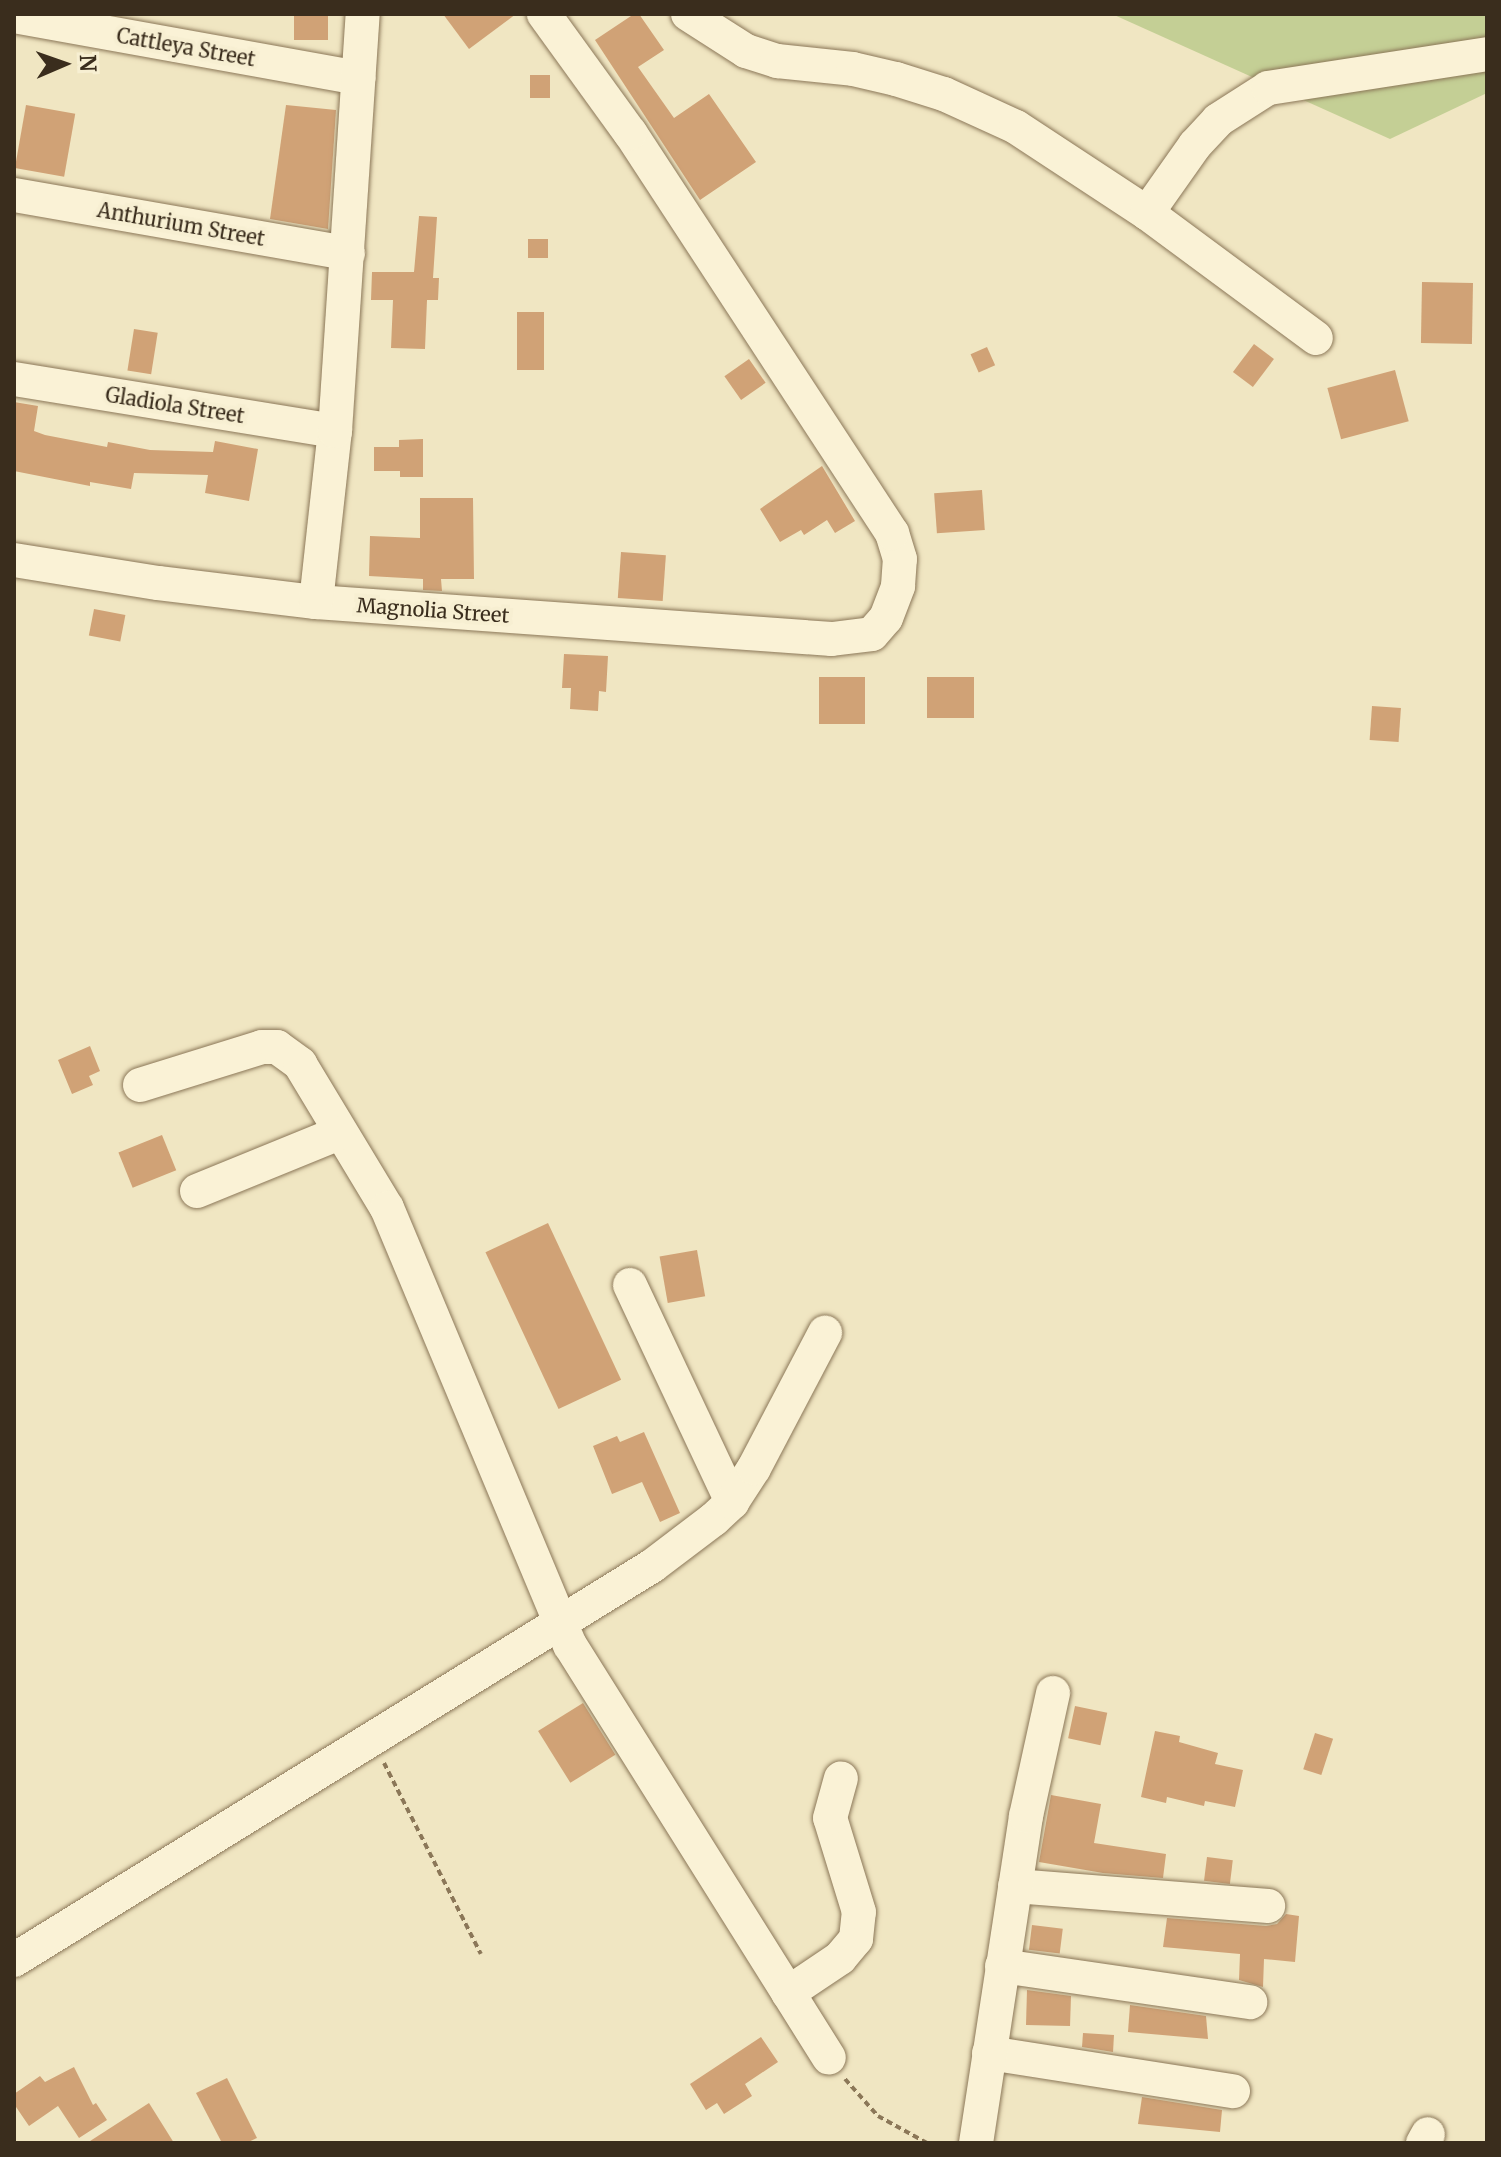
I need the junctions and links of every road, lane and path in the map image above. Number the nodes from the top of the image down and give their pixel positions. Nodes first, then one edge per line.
1 (363, 14) edge
2 (544, 14) edge
3 (688, 14) edge
4 (14, 16) edge
5 (1487, 54) edge
6 (358, 78) junction
7 (14, 195) edge
8 (1147, 213) junction
9 (348, 253) junction
10 (1316, 338) dead end
11 (14, 379) edge
12 (335, 431) junction
13 (14, 560) edge
14 (316, 602) junction
15 (140, 1085) dead end
16 (339, 1133) junction
17 (197, 1191) dead end
18 (630, 1285) dead end
19 (825, 1333) dead end
20 (723, 1510) junction
21 (560, 1624) junction
22 (1053, 1693) dead end
23 (372, 1739) junction
24 (841, 1778) dead end
25 (1015, 1886) junction
26 (1268, 1906) dead end
27 (481, 1954) dead end
28 (14, 1960) edge
29 (1002, 1966) junction
30 (788, 1993) junction
31 (1250, 2002) dead end
32 (989, 2053) junction
33 (829, 2058) joint
34 (1233, 2091) dead end
35 (927, 2143) edge
36 (976, 2143) edge

1 - 6 street
2 - 14 street, Magnolia Street
3 - 8 street
4 - 6 street, Cattleya Street
5 - 8 street
6 - 9 street
7 - 9 street, Anthurium Street
8 - 10 street
9 - 12 street
11 - 12 street, Gladiola Street
12 - 14 street
13 - 14 street, Magnolia Street
15 - 16 street
16 - 17 street
16 - 21 street
18 - 20 street
19 - 20 street
20 - 21 street
21 - 23 street
21 - 30 street
22 - 25 street
23 - 27 path
23 - 28 street
24 - 30 street
25 - 26 street
25 - 29 street
29 - 31 street
29 - 32 street
30 - 33 street
32 - 34 street
32 - 36 street
33 - 35 path

